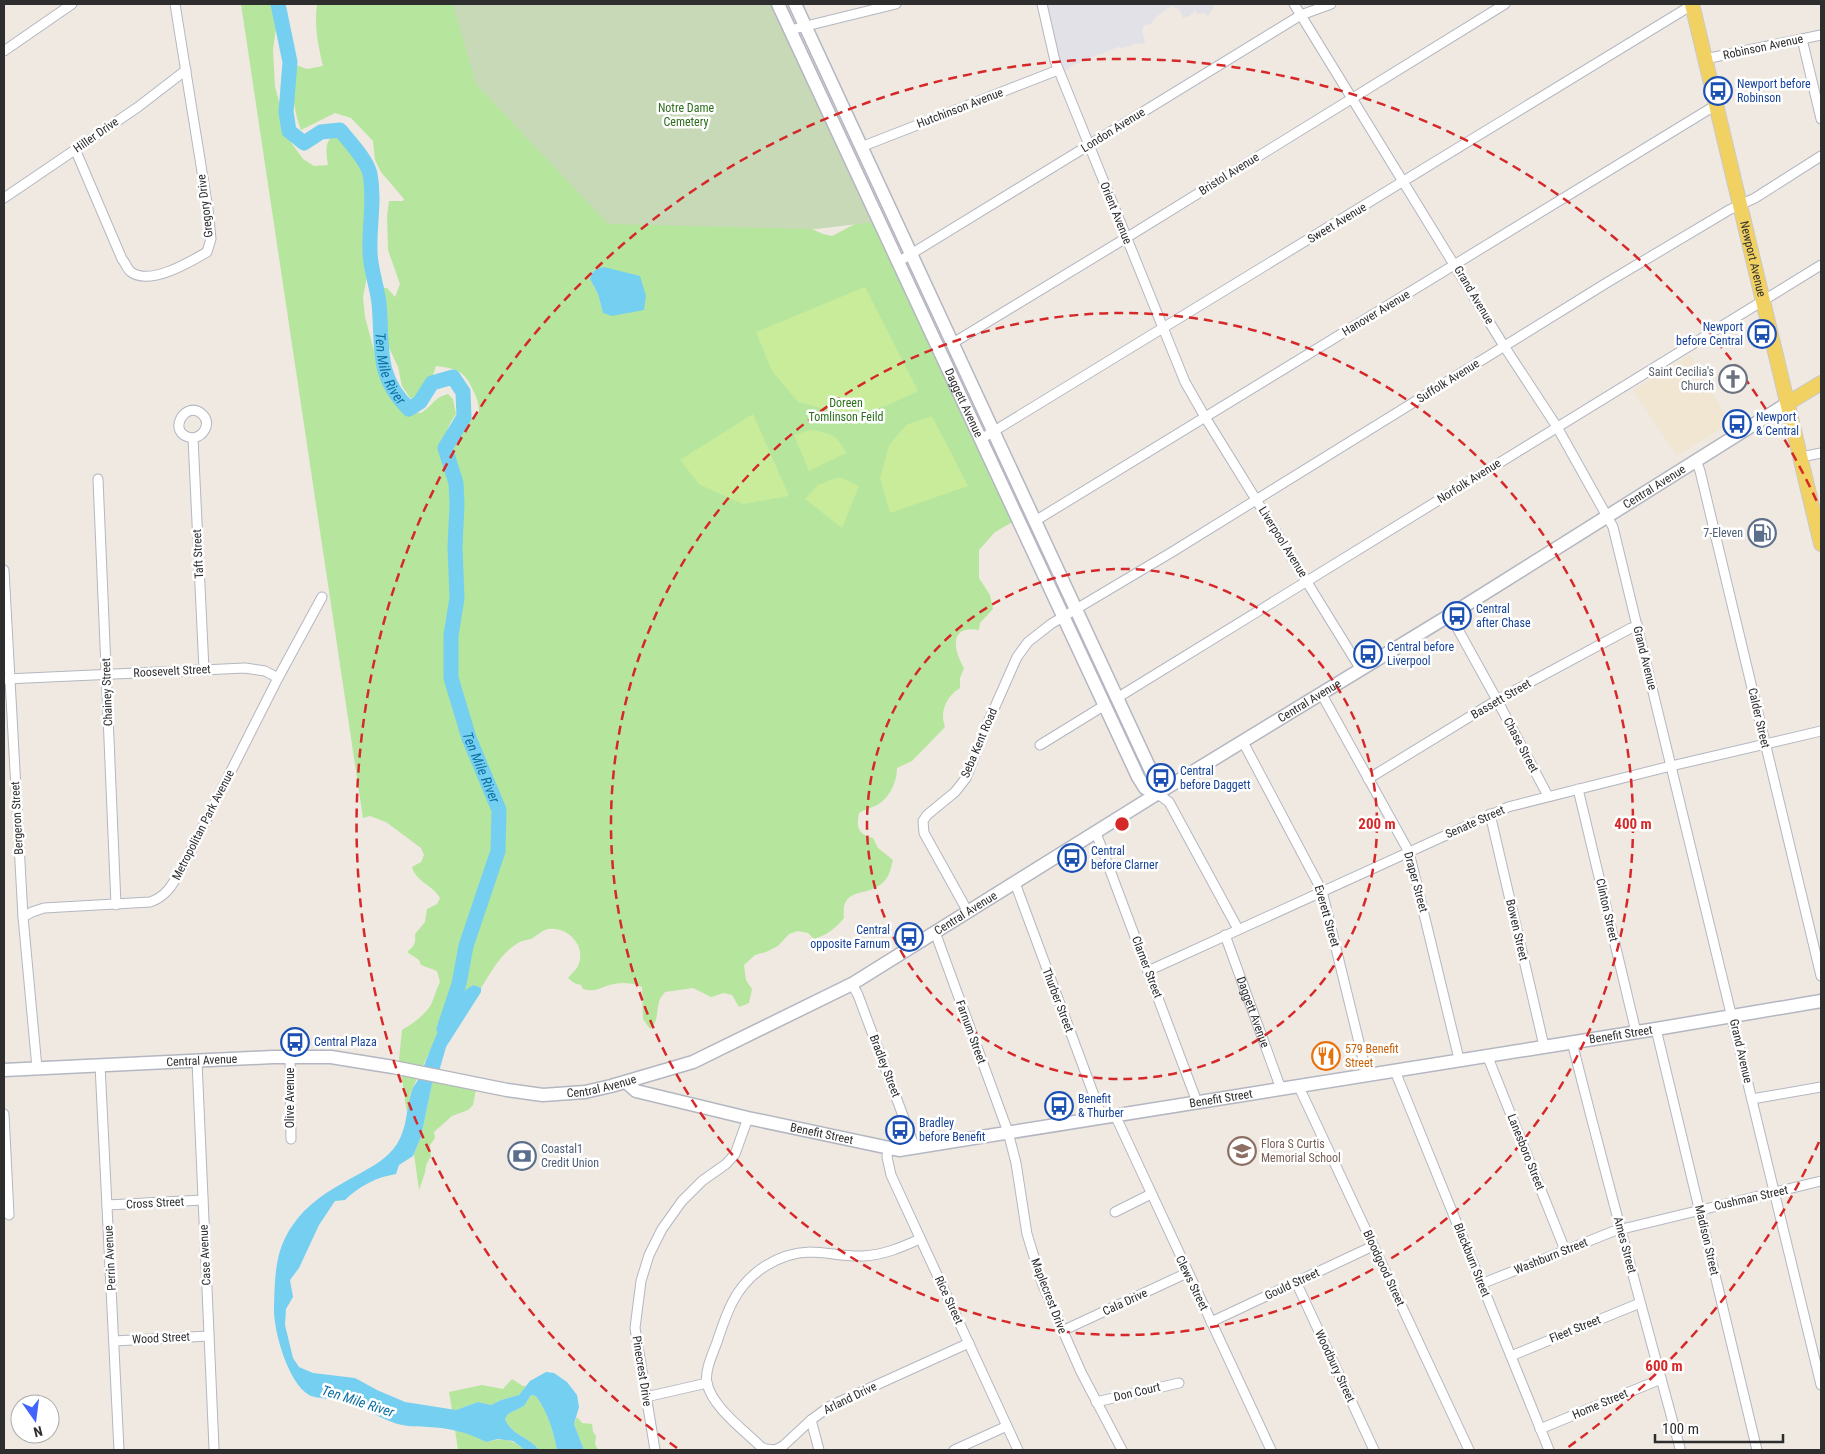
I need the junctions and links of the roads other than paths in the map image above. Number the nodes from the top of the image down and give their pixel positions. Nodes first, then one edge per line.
1 (72, 4) edge
2 (175, 4) edge
3 (778, 4) edge
4 (794, 4) edge
5 (896, 4) edge
6 (1042, 4) edge
7 (1294, 4) edge
8 (1331, 4) edge
9 (1505, 4) edge
10 (1692, 5) edge
11 (1301, 15) junction
12 (805, 26) junction
13 (790, 30) junction
14 (1821, 35) edge
15 (1802, 39) junction
16 (4, 51) edge
17 (1705, 59) junction
18 (186, 70) junction
19 (1058, 70) junction
20 (1352, 98) junction
21 (1716, 105) junction
22 (1821, 119) edge
23 (1088, 145) junction
24 (861, 147) junction
25 (75, 150) junction
26 (1821, 156) edge
27 (1403, 182) junction
28 (4, 198) edge
29 (1740, 206) junction
30 (1126, 238) junction
31 (912, 253) junction
32 (898, 262) junction
33 (1455, 264) junction
34 (1821, 265) edge
35 (1762, 300) junction
36 (1163, 329) junction
37 (953, 343) junction
38 (1504, 346) junction
39 (1821, 382) edge
40 (1788, 403) junction
41 (1204, 418) junction
42 (1557, 427) junction
43 (995, 432) junction
44 (193, 438) dead end
45 (981, 439) junction
46 (1821, 454) edge
47 (1801, 458) junction
48 (1696, 460) junction
49 (98, 479) dead end
50 (1256, 499) junction
51 (1607, 516) junction
52 (1036, 521) junction
53 (1821, 544) edge
54 (4, 570) edge
55 (1307, 581) junction
56 (322, 597) dead end
57 (1076, 610) junction
58 (1450, 615) junction
59 (1064, 618) junction
60 (1638, 626) junction
61 (1360, 668) junction
62 (204, 670) junction
63 (106, 674) junction
64 (278, 678) junction
65 (7, 679) edge
66 (1321, 693) junction
67 (1117, 698) junction
68 (1498, 700) junction
69 (1105, 705) junction
70 (1821, 731) edge
71 (1243, 742) junction
72 (1765, 744) junction
73 (1040, 745) dead end
74 (1671, 766) junction
75 (1368, 779) junction
76 (1578, 789) junction
77 (1158, 794) junction
78 (1548, 796) junction
79 (1490, 814) junction
80 (1096, 833) junction
81 (1409, 852) junction
82 (1015, 883) junction
83 (1322, 891) junction
84 (116, 904) junction
85 (968, 912) junction
86 (23, 918) junction
87 (1238, 929) junction
88 (935, 932) junction
89 (1225, 935) junction
90 (1148, 971) junction
91 (1821, 976) edge
92 (852, 984) junction
93 (1821, 1001) edge
94 (1732, 1016) junction
95 (1656, 1029) junction
96 (1636, 1032) junction
97 (1572, 1042) junction
98 (1544, 1046) junction
99 (1487, 1055) junction
100 (290, 1057) junction
101 (1460, 1060) junction
102 (197, 1061) junction
103 (100, 1065) junction
104 (36, 1068) junction
105 (4, 1070) edge
106 (1395, 1071) junction
107 (1367, 1075) junction
108 (626, 1082) junction
109 (1298, 1086) junction
110 (1821, 1087) edge
111 (1281, 1089) junction
112 (1752, 1099) junction
113 (1197, 1102) junction
114 (4, 1114) edge
115 (1109, 1116) junction
116 (748, 1118) junction
117 (1008, 1132) junction
118 (290, 1139) dead end
119 (888, 1148) junction
120 (915, 1148) junction
121 (1821, 1181) edge
122 (1776, 1192) junction
123 (1151, 1194) junction
124 (203, 1200) junction
125 (107, 1206) junction
126 (1700, 1210) junction
127 (1115, 1212) dead end
128 (9, 1215) dead end
129 (1621, 1229) junction
130 (920, 1239) junction
131 (1374, 1246) junction
132 (1565, 1250) junction
133 (1188, 1273) junction
134 (1296, 1282) junction
135 (1482, 1284) junction
136 (1640, 1303) junction
137 (1211, 1322) junction
138 (1062, 1331) junction
139 (209, 1336) junction
140 (114, 1341) junction
141 (969, 1343) junction
142 (1510, 1356) junction
143 (1661, 1379) junction
144 (707, 1383) junction
145 (1179, 1383) dead end
146 (1821, 1385) edge
147 (646, 1397) junction
148 (1096, 1402) junction
149 (812, 1420) junction
150 (1007, 1426) junction
151 (1540, 1429) junction
152 (214, 1448) dead end
153 (1680, 1448) dead end
154 (119, 1450) edge
155 (655, 1450) edge
156 (819, 1450) edge
157 (954, 1450) edge
158 (1018, 1450) edge
159 (1122, 1450) edge
160 (1271, 1450) edge
161 (1374, 1450) edge
162 (1469, 1450) edge
163 (1549, 1450) edge
164 (1757, 1450) edge

1 - 16 street
2 - 18 street, Gregory Drive
3 - 13 street, Daggett Avenue
4 - 12 street, Daggett Avenue
5 - 12 street
6 - 19 street, Orient Avenue
7 - 11 street, Grand Avenue
8 - 11 street, London Avenue
9 - 20 street, Bristol Avenue
10 - 17 main road, Newport Avenue
10 - 27 street, Sweet Avenue
11 - 20 street, Grand Avenue
11 - 23 street, London Avenue
12 - 13 street
12 - 24 street, Daggett Avenue
13 - 32 street, Daggett Avenue
14 - 15 street, Robinson Avenue
15 - 17 street, Robinson Avenue
15 - 22 street
17 - 21 main road, Newport Avenue
18 - 25 street, Hiller Drive
18 - 25 street, Gregory Drive
19 - 23 street, Orient Avenue
19 - 24 street, Hutchinson Avenue
20 - 27 street, Grand Avenue
20 - 30 street, Bristol Avenue
21 - 29 main road, Newport Avenue
21 - 33 street, Hanover Avenue
23 - 30 street, Orient Avenue
23 - 31 street, London Avenue
24 - 31 street, Daggett Avenue
25 - 28 street, Hiller Drive
26 - 29 street, Suffolk Avenue
27 - 33 street, Grand Avenue
27 - 36 street, Sweet Avenue
29 - 35 main road, Newport Avenue
29 - 38 street, Suffolk Avenue
30 - 36 street, Orient Avenue
30 - 37 street, Bristol Avenue
31 - 32 street, London Avenue
31 - 37 street, Daggett Avenue
32 - 45 street, Daggett Avenue
33 - 38 street, Grand Avenue
33 - 41 street, Hanover Avenue
34 - 35 street, Norfolk Avenue
35 - 40 main road, Newport Avenue
35 - 42 street, Norfolk Avenue
36 - 41 street, Orient Avenue
36 - 43 street, Sweet Avenue
37 - 43 street, Daggett Avenue
38 - 42 street, Grand Avenue
38 - 50 street, Suffolk Avenue
39 - 40 main road, Central Avenue
40 - 47 main road, Newport Avenue
40 - 48 street, Central Avenue
41 - 50 street, Liverpool Avenue
41 - 52 street, Hanover Avenue
42 - 51 street, Grand Avenue
42 - 55 street, Norfolk Avenue
43 - 45 street, Sweet Avenue
43 - 52 street, Daggett Avenue
44 - 62 street, Taft Street
45 - 59 street, Daggett Avenue
46 - 47 street
47 - 53 main road, Newport Avenue
48 - 51 street, Central Avenue
48 - 72 street, Calder Street
49 - 63 street, Chainey Street
50 - 55 street, Liverpool Avenue
50 - 57 street, Suffolk Avenue
51 - 58 street, Central Avenue
51 - 60 street, Grand Avenue
52 - 57 street, Daggett Avenue
54 - 65 street, Bergeron Street
55 - 61 street, Liverpool Avenue
55 - 67 street, Norfolk Avenue
56 - 64 street, Metropolitan Park Avenue
57 - 59 street, Seba Kent Road
57 - 67 street, Daggett Avenue
58 - 61 street, Central Avenue
58 - 68 street, Chase Street
59 - 69 street, Daggett Avenue
59 - 85 street, Seba Kent Road
60 - 68 street, Bassett Street
60 - 74 street, Grand Avenue
61 - 66 street, Central Avenue
62 - 63 street, Roosevelt Street
62 - 64 street, Roosevelt Street
63 - 65 street, Roosevelt Street
63 - 84 street, Chainey Street
64 - 84 street, Metropolitan Park Avenue
65 - 86 street, Bergeron Street
66 - 71 street, Central Avenue
66 - 75 street, Draper Street
67 - 77 street, Daggett Avenue
68 - 75 street, Bassett Street
68 - 78 street, Chase Street
69 - 73 street
69 - 77 street, Daggett Avenue
70 - 72 street, Senate Street
71 - 77 street, Central Avenue
71 - 83 street, Everett Street
72 - 74 street, Senate Street
72 - 91 street, Calder Street
74 - 76 street, Senate Street
74 - 94 street, Grand Avenue
75 - 81 street, Draper Street
76 - 78 street, Senate Street
76 - 96 street, Clinton Street
77 - 80 street, Central Avenue
77 - 87 street, Daggett Avenue
78 - 79 street, Senate Street
79 - 81 street, Senate Street
79 - 98 street, Bowen Street
80 - 82 street, Central Avenue
80 - 90 street, Clarner Street
81 - 83 street, Senate Street
81 - 101 street, Draper Street
82 - 85 street, Central Avenue
82 - 115 street, Thurber Street
83 - 87 street, Senate Street
83 - 107 street, Everett Street
84 - 86 street, Metropolitan Park Avenue
85 - 88 street, Central Avenue
86 - 104 street
87 - 89 street, Senate Street
88 - 92 street, Central Avenue
88 - 117 street, Farnum Street
89 - 90 street, Senate Street
89 - 111 street, Daggett Avenue
90 - 113 street, Clarner Street
92 - 108 street, Central Avenue
92 - 120 street, Bradley Street
93 - 94 street, Benefit Street
94 - 95 street, Benefit Street
94 - 112 street, Grand Avenue
95 - 96 street, Benefit Street
95 - 126 street, Madison Street
96 - 97 street, Benefit Street
97 - 98 street, Benefit Street
97 - 129 street, Ames Street
98 - 99 street, Benefit Street
99 - 101 street, Benefit Street
99 - 132 street, Lanesboro Street
100 - 102 street, Central Avenue
100 - 108 street, Central Avenue
100 - 118 street, Olive Avenue
101 - 106 street, Benefit Street
102 - 103 street, Central Avenue
102 - 124 street, Case Avenue
103 - 104 street, Central Avenue
103 - 125 street, Perrin Avenue
104 - 105 street, Central Avenue
106 - 107 street, Benefit Street
106 - 135 street, Blackburn Street
107 - 109 street, Benefit Street
108 - 116 street, Benefit Street
109 - 111 street, Benefit Street
109 - 131 street, Bloodgood Street
110 - 112 street
111 - 113 street, Benefit Street
112 - 122 street, Grand Avenue
113 - 115 street, Benefit Street
114 - 128 street
115 - 117 street, Benefit Street
115 - 123 street, Clews Street
116 - 119 street, Benefit Street
116 - 147 street, Pinecrest Drive
117 - 120 street, Benefit Street
117 - 138 street, Maplecrest Drive
119 - 120 street, Benefit Street
119 - 130 street, Rice Street
121 - 122 street, Cushman Street
122 - 126 street, Cushman Street
122 - 146 street, Grand Avenue
123 - 127 street
123 - 133 street, Clews Street
124 - 125 street, Cross Street
124 - 139 street, Case Avenue
125 - 140 street, Perrin Avenue
126 - 129 street, Cushman Street
126 - 164 street, Madison Street
129 - 132 street, Washburn Street
129 - 136 street, Ames Street
130 - 141 street, Rice Street
130 - 144 street
131 - 134 street, Gould Street
131 - 162 street, Bloodgood Street
132 - 135 street, Washburn Street
133 - 137 street, Clews Street
133 - 138 street, Cala Drive
134 - 137 street, Gould Street
134 - 161 street, Woodbury Street
135 - 142 street, Blackburn Street
136 - 142 street, Fleet Street
136 - 143 street, Ames Street
137 - 160 street, Clews Street
138 - 148 street, Maplecrest Drive
139 - 140 street, Wood Street
139 - 152 street, Case Avenue
140 - 154 street, Perrin Avenue
141 - 149 street, Arland Drive
141 - 150 street, Rice Street
142 - 151 street, Blackburn Street
143 - 151 street, Home Street
143 - 153 street, Ames Street
144 - 147 street
144 - 149 street, Arland Drive
145 - 148 street, Don Court
147 - 155 street, Pinecrest Drive
148 - 159 street, Maplecrest Drive
149 - 156 street
150 - 157 street
150 - 158 street, Rice Street
151 - 163 street, Blackburn Street

